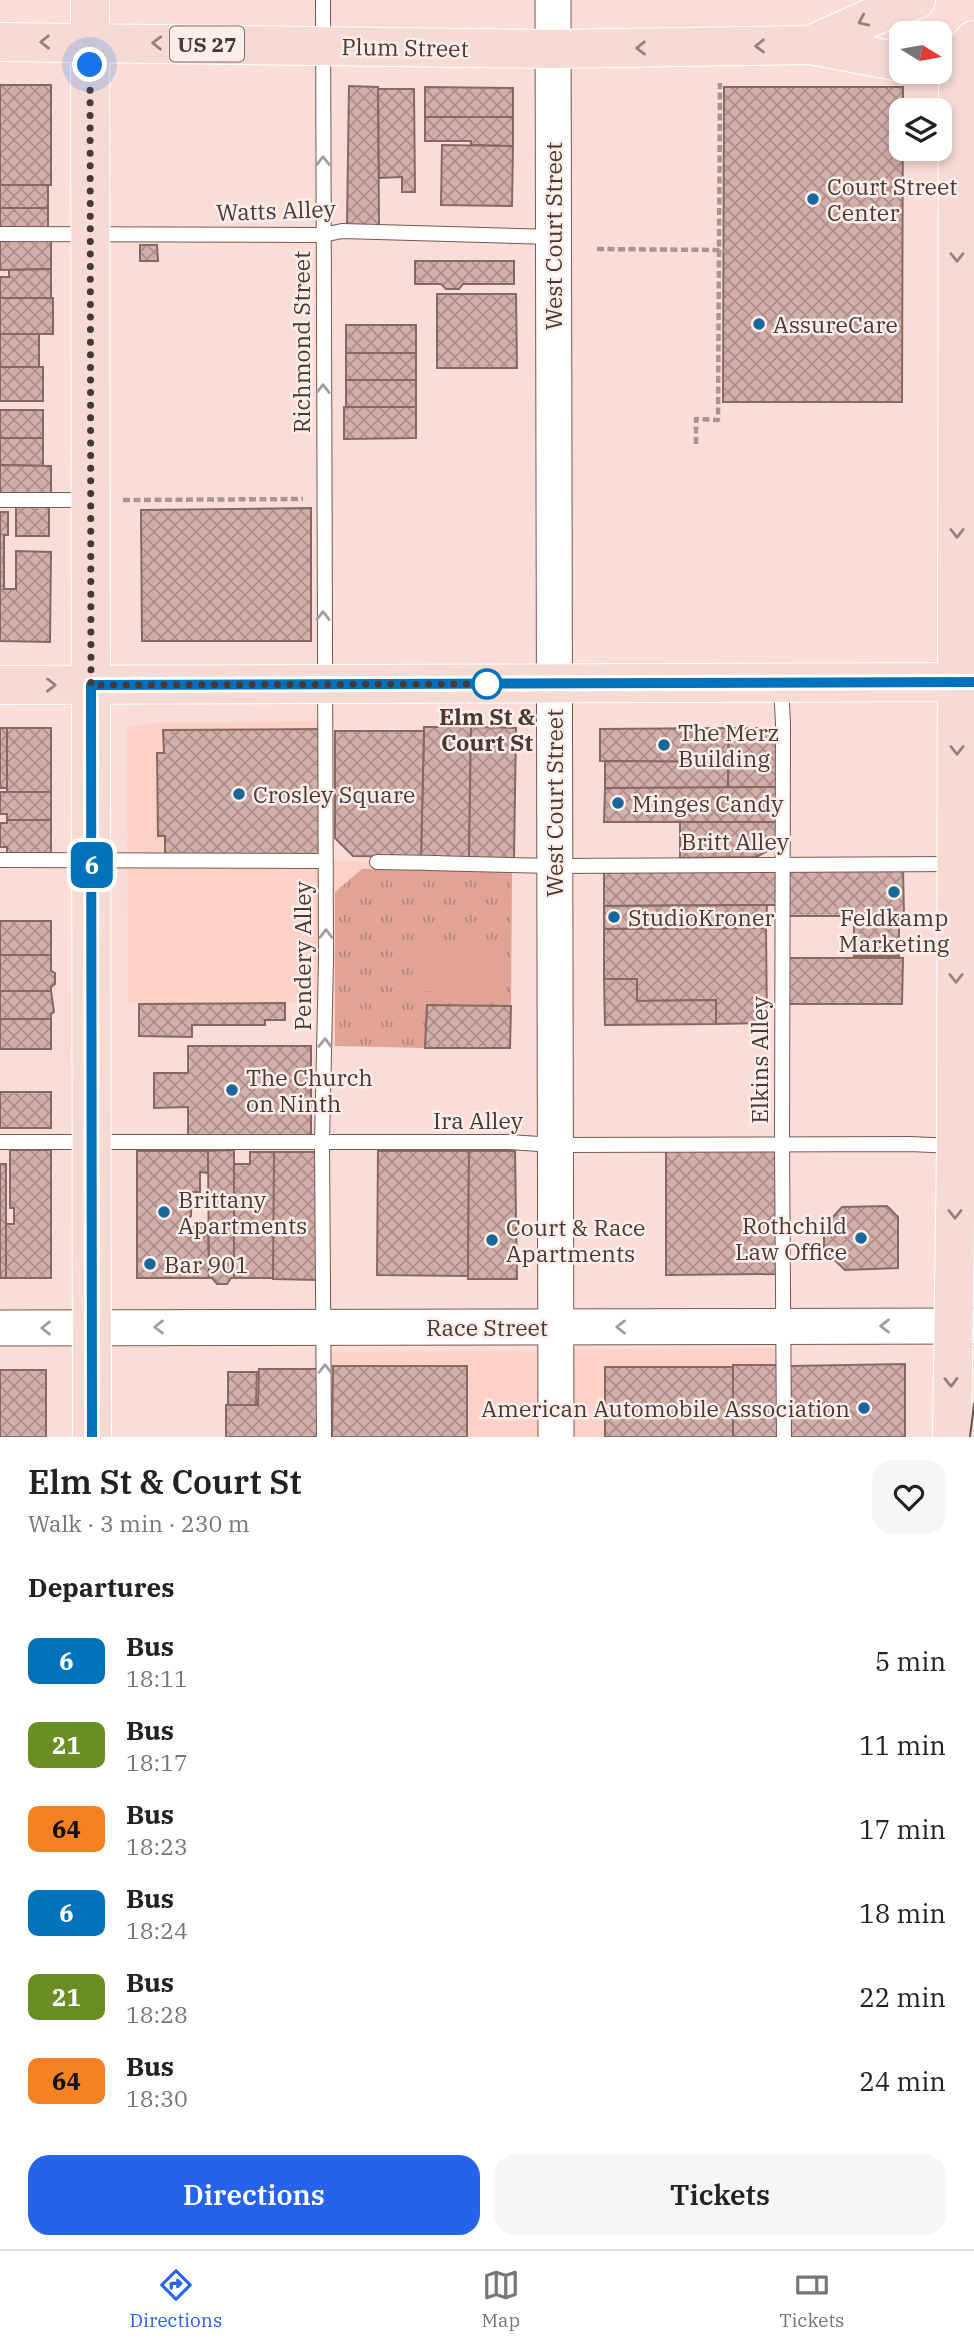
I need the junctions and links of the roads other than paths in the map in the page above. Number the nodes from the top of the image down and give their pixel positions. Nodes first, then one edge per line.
1 (90, 0) edge
2 (323, 0) edge
3 (553, 0) edge
4 (916, 0) edge
5 (0, 41) edge
6 (90, 42) junction
7 (810, 45) junction
8 (323, 46) junction
9 (553, 49) junction
10 (889, 60) edge
11 (961, 65) edge
12 (0, 234) edge
13 (90, 234) junction
14 (323, 235) junction
15 (553, 237) junction
16 (0, 500) edge
17 (91, 500) junction
18 (966, 682) edge
19 (323, 684) junction
20 (554, 684) junction
21 (780, 684) junction
22 (0, 685) edge
23 (91, 685) junction
24 (0, 860) edge
25 (92, 861) junction
26 (326, 861) junction
27 (377, 862) dead end
28 (783, 864) junction
29 (957, 864) junction
30 (554, 866) junction
31 (0, 1142) edge
32 (322, 1142) junction
33 (92, 1143) junction
34 (782, 1144) junction
35 (554, 1145) junction
36 (956, 1146) junction
37 (325, 1326) junction
38 (555, 1326) junction
39 (964, 1326) edge
40 (785, 1327) junction
41 (0, 1328) edge
42 (93, 1328) junction
43 (92, 1437) edge
44 (324, 1437) edge
45 (556, 1437) edge
46 (784, 1437) edge
47 (952, 1437) edge

1 - 6 main road
2 - 8 lane, Richmond Street
3 - 9 street, West Court Street
4 -> 7 main road, US 27
6 -> 5 main road, Plum Street / US 27
8 -> 6 main road, Plum Street / US 27
6 - 13 main road
7 -> 9 main road, Plum Street / US 27
7 - 10 main road
8 - 9 main road, Plum Street / US 27
14 -> 8 lane, Richmond Street
9 - 15 street, West Court Street
11 -> 18 main road
12 - 13 lane, Watts Alley
13 - 14 lane, Watts Alley
13 - 17 main road
14 - 15 lane, Watts Alley
19 -> 14 lane, Richmond Street
15 - 20 street, West Court Street
16 - 17 lane
17 - 23 main road
18 - 21 main road
18 -> 29 main road
19 - 20 main road
19 - 23 main road
19 - 26 lane, Pendery Alley
20 - 21 main road
20 - 30 street, West Court Street
21 - 28 lane, Elkins Alley
22 -> 23 main road
23 - 25 main road
24 - 25 lane
25 - 26 lane
25 - 33 main road
32 -> 26 lane, Pendery Alley
27 - 30 lane, Britt Alley
28 - 29 lane, Britt Alley
28 - 30 lane, Britt Alley
28 - 34 lane, Elkins Alley
29 -> 36 main road
30 - 35 street, West Court Street
31 - 33 lane, Ira Alley
32 - 33 lane, Ira Alley
32 - 35 lane, Ira Alley
32 - 37 lane, Pendery Alley
33 - 42 main road
34 - 35 lane, Ira Alley
34 - 36 lane, Ira Alley
34 - 40 lane, Elkins Alley
35 - 38 street, West Court Street
36 -> 39 main road
37 - 38 street, Race Street
37 -> 42 street, Race Street
44 -> 37 lane, Pendery Alley
40 -> 38 street, Race Street
38 - 45 street, West Court Street
39 -> 40 street, Race Street
39 -> 47 main road
40 - 46 lane, Elkins Alley
42 -> 41 street, Race Street
42 - 43 main road

